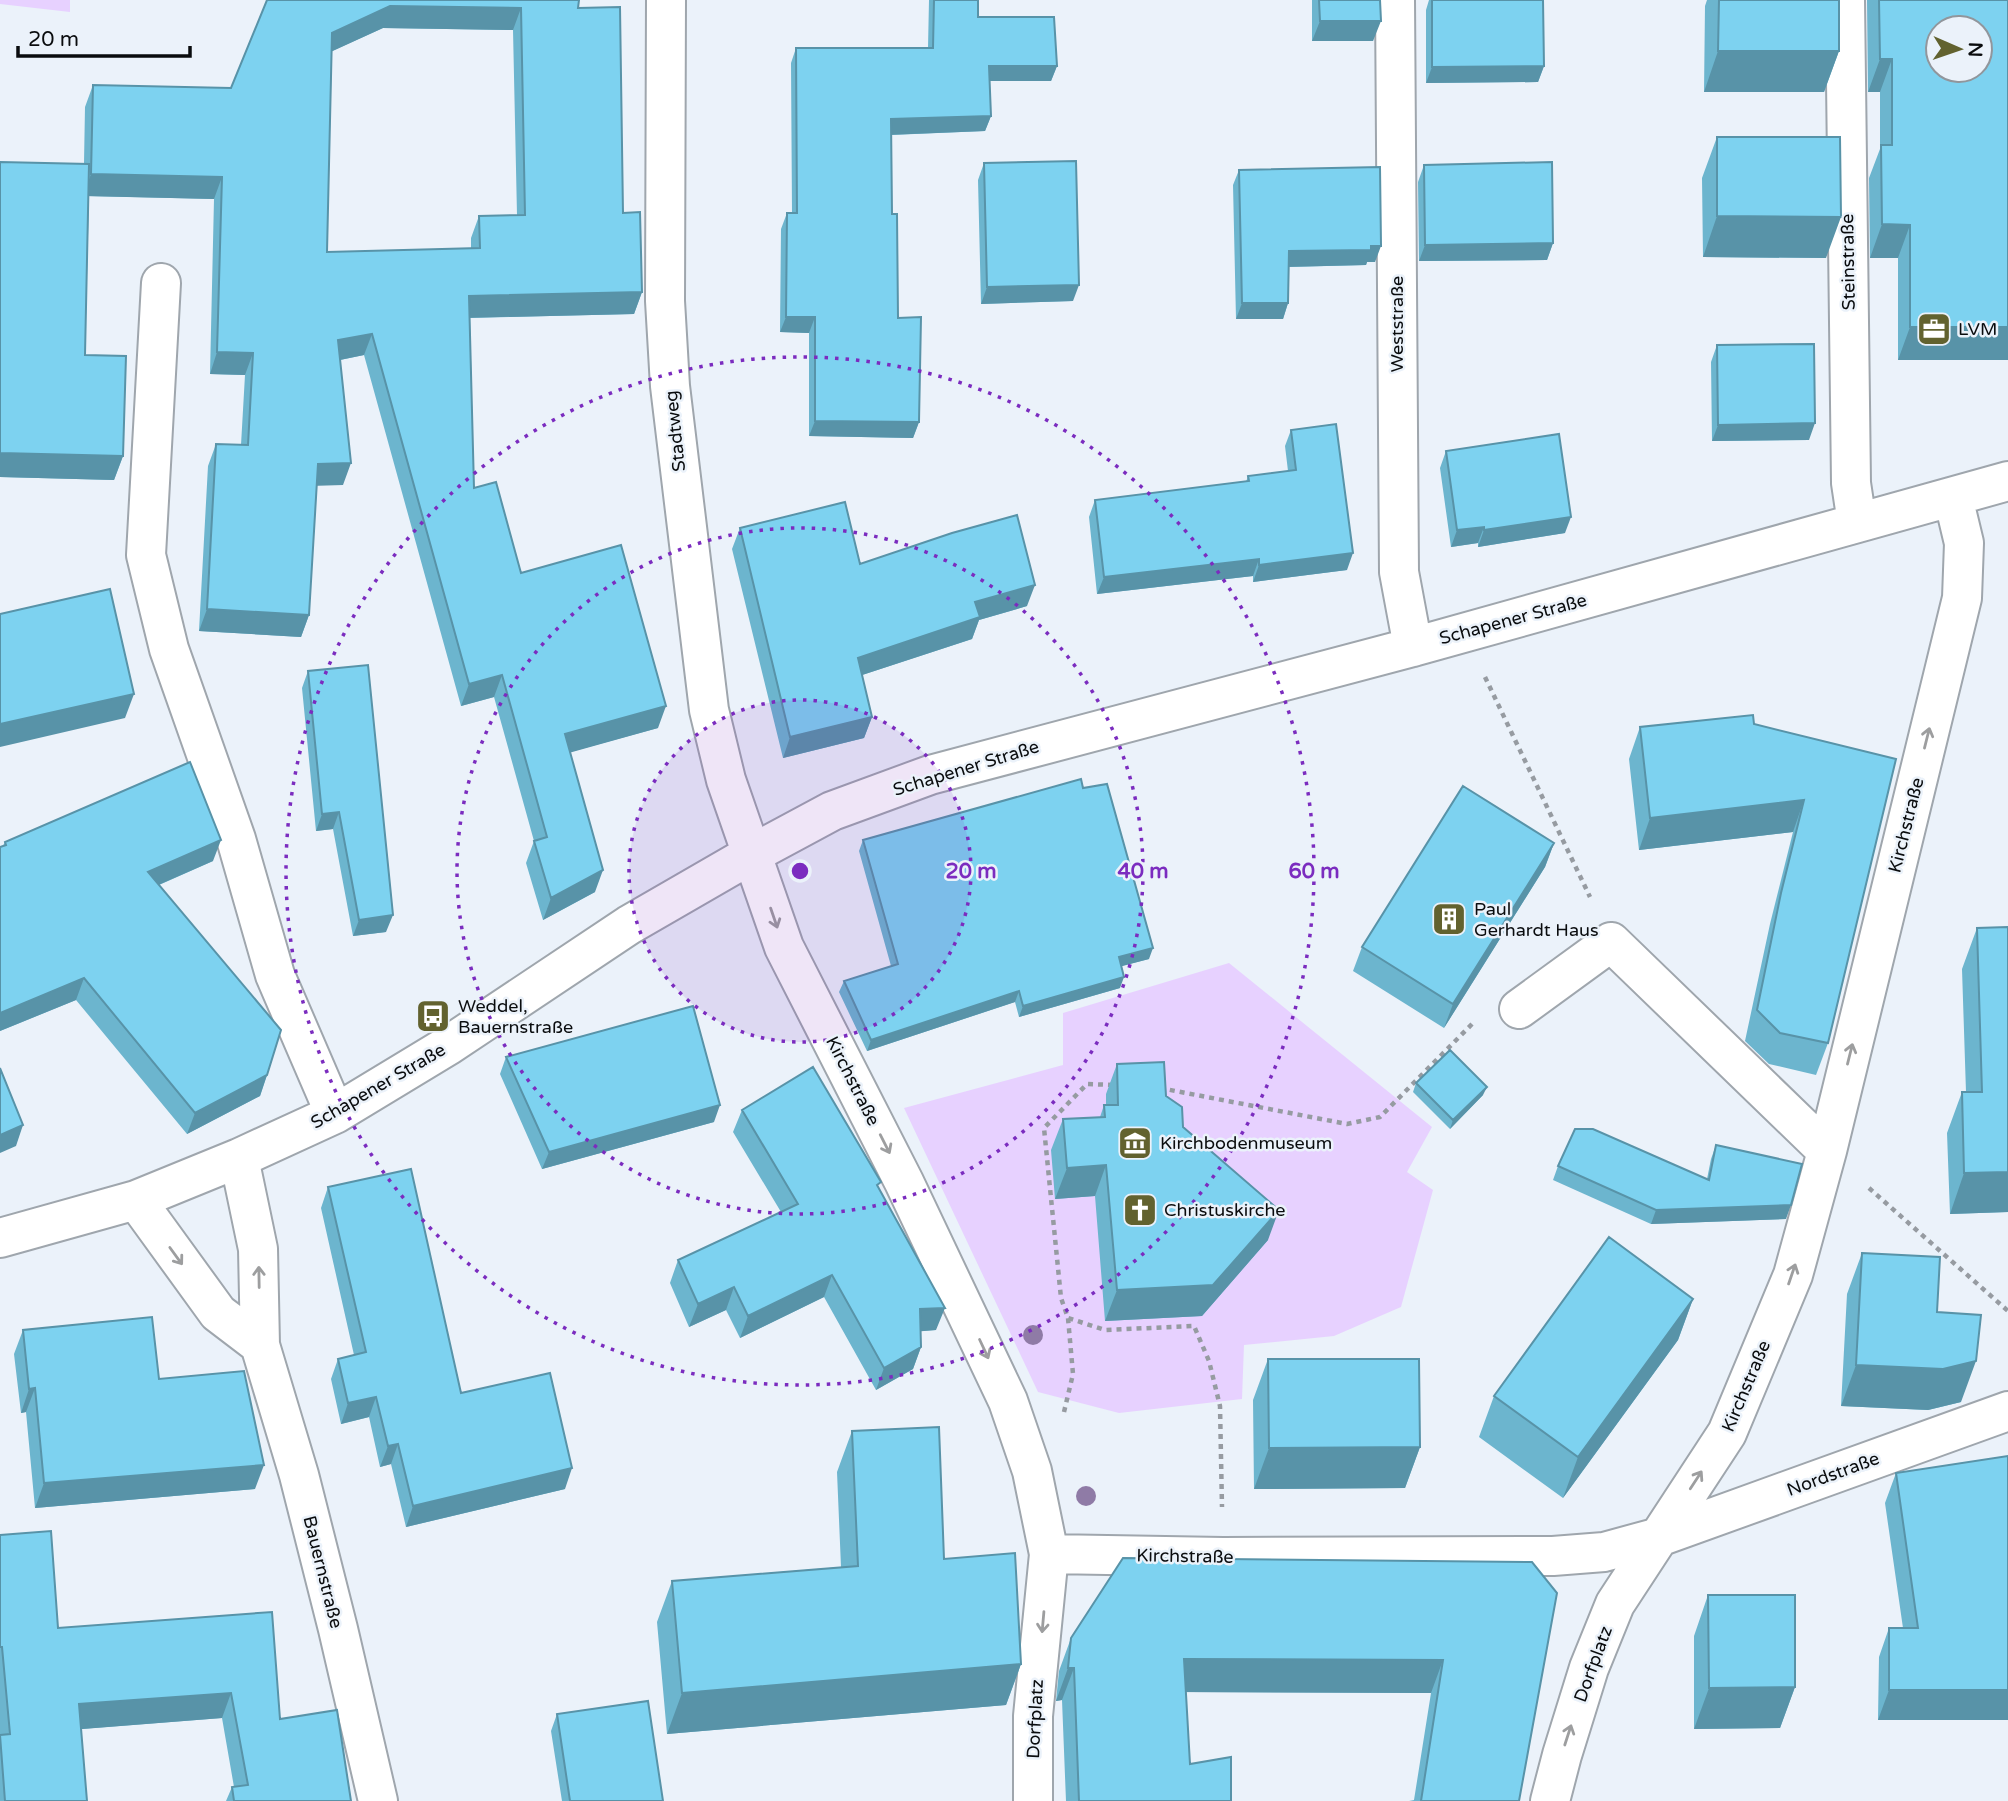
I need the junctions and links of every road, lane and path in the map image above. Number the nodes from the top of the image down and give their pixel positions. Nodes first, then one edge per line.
1 (666, 0) edge
2 (1395, 0) edge
3 (1845, 0) edge
4 (161, 282) dead end
5 (2008, 481) edge
6 (1953, 497) junction
7 (1857, 523) junction
8 (1473, 630) junction
9 (1413, 647) junction
10 (752, 854) junction
11 (1611, 942) junction
12 (1519, 1009) joint
13 (1114, 1085) dead end
14 (1154, 1087) edge
15 (335, 1114) junction
16 (1827, 1151) junction
17 (239, 1158) junction
18 (136, 1200) junction
19 (0, 1238) edge
20 (2008, 1311) edge
21 (1068, 1318) junction
22 (260, 1345) junction
23 (1066, 1408) dead end
24 (2008, 1411) edge
25 (1659, 1537) junction
26 (1049, 1554) junction
27 (1223, 1557) junction
28 (378, 1801) edge
29 (1033, 1801) edge
30 (1550, 1801) edge

1 - 10 street, Stadtweg
2 - 9 street, Weststraße
3 - 7 street, Steinstraße
4 - 15 street
5 - 6 street, Schapener Straße
6 - 7 street, Schapener Straße
16 -> 6 street, Kirchstraße
7 - 8 street, Schapener Straße
8 - 9 street, Schapener Straße
8 - 11 path
9 - 10 street, Schapener Straße
10 - 15 street, Schapener Straße
10 -> 26 street, Kirchstraße
11 - 12 street
11 - 16 street
12 - 14 path
13 - 21 path
15 - 17 street, Schapener Straße
16 - 20 path
25 -> 16 street, Kirchstraße
17 - 18 street, Schapener Straße
22 -> 17 street, Bauernstraße
18 - 19 street, Schapener Straße
18 -> 22 street
21 - 23 path
21 - 27 path
22 - 28 street, Bauernstraße
24 - 25 street, Nordstraße
25 - 27 street, Kirchstraße
30 -> 25 street, Dorfplatz
26 - 27 street, Kirchstraße
26 -> 29 street, Dorfplatz

